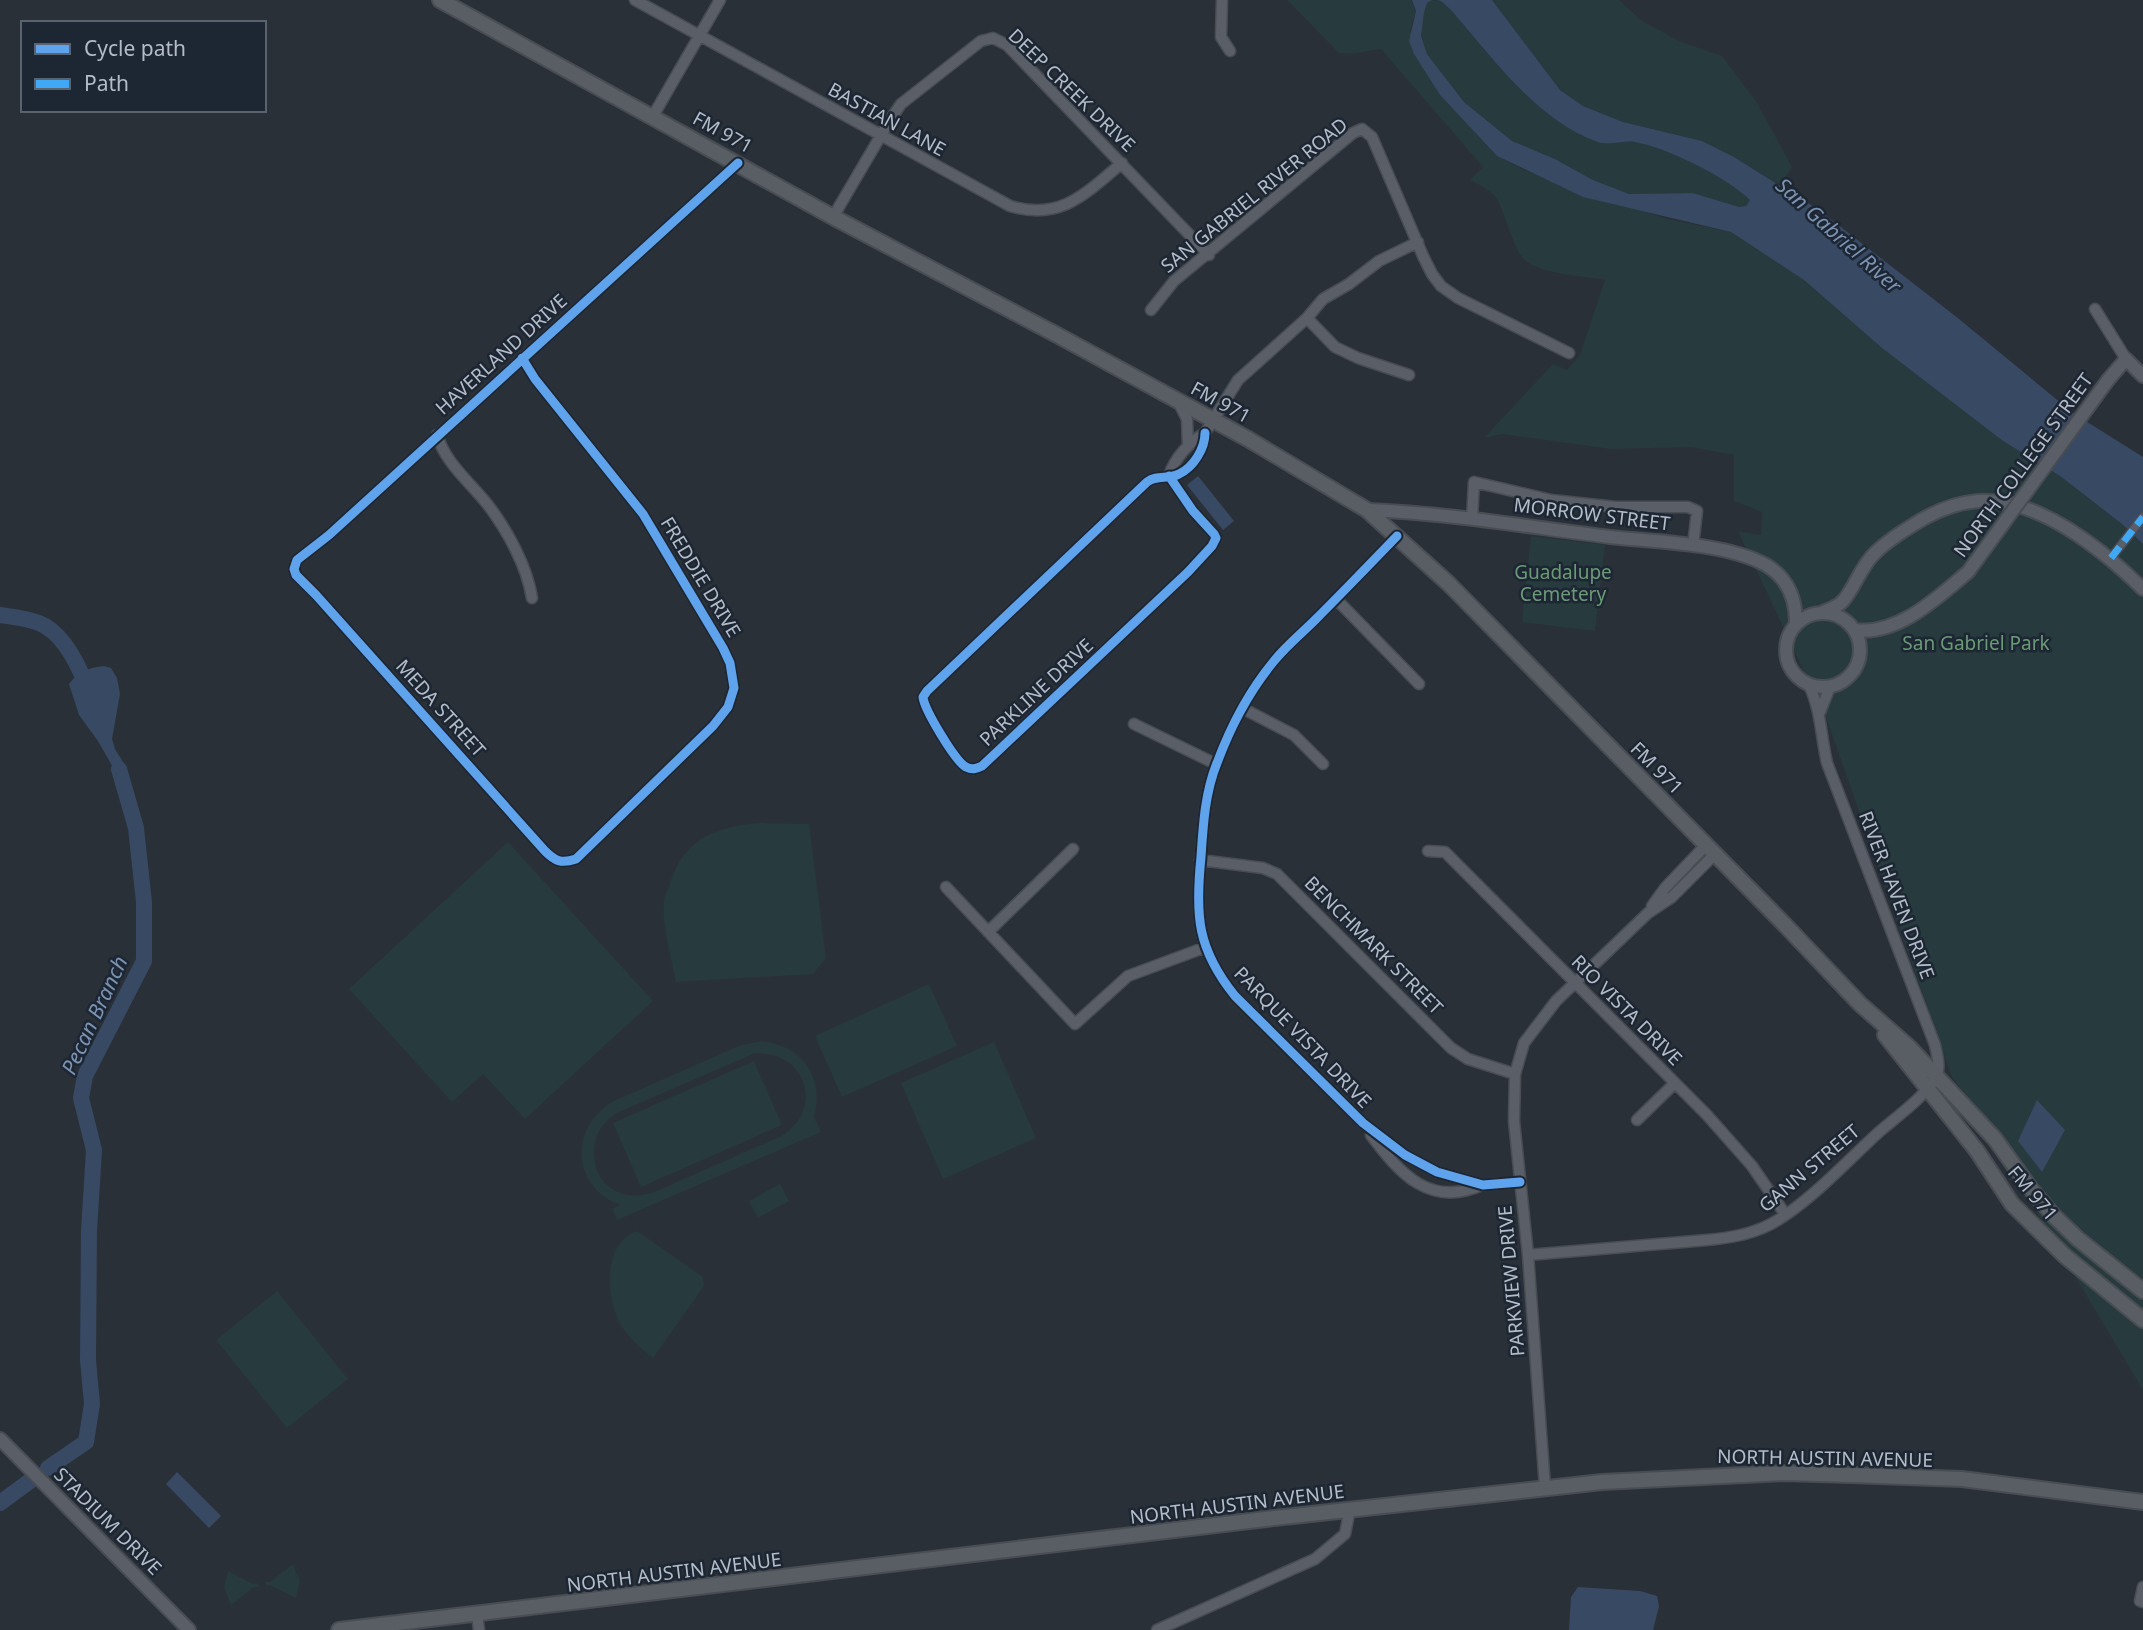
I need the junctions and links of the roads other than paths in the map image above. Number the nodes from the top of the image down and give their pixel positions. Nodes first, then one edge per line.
1 (440, 0) edge
2 (635, 0) edge
3 (720, 0) edge
4 (1222, 0) edge
5 (700, 36) junction
6 (1230, 51) dead end
7 (653, 116) junction
8 (881, 135) junction
9 (738, 163) junction
10 (1122, 163) junction
11 (833, 217) junction
12 (1418, 242) junction
13 (1209, 254) junction
14 (2095, 309) dead end
15 (1151, 310) dead end
16 (1307, 318) junction
17 (1569, 353) dead end
18 (522, 358) junction
19 (2126, 359) junction
20 (1409, 375) dead end
21 (2143, 376) edge
22 (1178, 400) junction
23 (1213, 420) junction
24 (1205, 433) junction
25 (437, 435) junction
26 (1188, 446) junction
27 (1170, 476) junction
28 (1367, 510) junction
29 (2143, 517) edge
30 (1472, 519) junction
31 (1397, 536) junction
32 (1693, 546) junction
33 (2111, 558) junction
34 (296, 575) joint
35 (2143, 590) edge
36 (532, 598) dead end
37 (1793, 598) junction
38 (1336, 599) junction
39 (1843, 601) junction
40 (1820, 612) junction
41 (1797, 623) junction
42 (1851, 625) junction
43 (1874, 631) junction
44 (1861, 648) junction
45 (1419, 684) dead end
46 (1809, 685) junction
47 (1830, 687) junction
48 (1244, 709) junction
49 (1819, 713) junction
50 (1134, 724) dead end
51 (1216, 764) junction
52 (1323, 764) dead end
53 (1073, 849) dead end
54 (1711, 849) junction
55 (1428, 851) dead end
56 (1200, 860) junction
57 (562, 863) joint
58 (946, 887) dead end
59 (988, 932) junction
60 (1206, 947) junction
61 (1575, 983) junction
62 (1515, 1074) junction
63 (1932, 1082) junction
64 (1675, 1083) junction
65 (1637, 1120) dead end
66 (1363, 1123) junction
67 (1520, 1182) junction
68 (1483, 1185) junction
69 (1785, 1214) junction
70 (1528, 1255) junction
71 (2104, 1259) junction
72 (2090, 1275) junction
73 (2143, 1291) edge
74 (2143, 1320) edge
75 (0, 1439) edge
76 (1545, 1487) junction
77 (2143, 1502) edge
78 (1350, 1509) junction
79 (2143, 1587) edge
80 (2143, 1602) edge
81 (477, 1614) junction
82 (189, 1630) edge
83 (338, 1630) edge
84 (479, 1630) edge
85 (1157, 1630) edge

1 - 7 main road, FM 971 / FM 971
2 - 5 street, BASTIAN LANE
3 - 5 street
4 - 6 street
5 - 7 street
5 - 8 street, BASTIAN LANE
7 - 9 main road, FM 971 / FM 971
8 - 10 street, BASTIAN LANE
8 - 10 street, DEEP CREEK DRIVE
8 - 11 street, DEEP CREEK DRIVE
9 - 11 main road, FM 971 / FM 971
9 - 18 street, HAVERLAND DRIVE
10 - 13 street, DEEP CREEK DRIVE
11 - 22 main road, FM 971 / FM 971
12 - 13 street, SAN GABRIEL RIVER ROAD
12 - 16 street, PARKLINE DRIVE
12 - 17 street, SAN GABRIEL RIVER ROAD
13 - 15 street, SAN GABRIEL RIVER ROAD
14 - 19 street
16 - 20 street
16 - 23 street, PARKLINE DRIVE
18 - 25 street, HAVERLAND DRIVE
18 - 57 street, FREDDIE DRIVE
19 - 21 street
19 - 43 street, NORTH COLLEGE STREET, bridge
22 - 23 main road, FM 971 / FM 971
22 - 26 street
23 - 24 street, PARKLINE DRIVE
23 - 28 main road, FM 971 / FM 971
24 - 26 street, PARKLINE DRIVE
24 - 27 street, PARKLINE DRIVE
25 - 34 street, HAVERLAND DRIVE
25 - 36 street
26 - 27 street, PARKLINE DRIVE
27 - 27 street, PARKLINE DRIVE
28 - 30 street, MORROW STREET
28 - 31 main road, FM 971 / FM 971
29 - 33 street
30 - 32 street, MORROW STREET
30 - 32 street
31 - 38 street, PARQUE VISTA DRIVE
31 - 54 main road, FM 971 / FM 971
32 - 37 street, MORROW STREET
33 - 35 street
33 - 39 street
34 - 57 street, MEDA STREET
37 - 40 street, MORROW STREET
37 - 41 street, MORROW STREET
38 - 45 street
38 - 48 street, PARQUE VISTA DRIVE
39 - 40 street
39 - 42 street
40 - 41 street
40 - 42 street
41 - 46 street
42 - 43 street, NORTH COLLEGE STREET
42 - 44 street
43 - 44 street
44 - 47 street
46 - 47 street
46 - 49 street, RIVER HAVEN DRIVE
47 - 49 street
48 - 51 street, PARQUE VISTA DRIVE
48 - 52 street
49 - 63 street, RIVER HAVEN DRIVE
50 - 51 street
51 - 56 street, PARQUE VISTA DRIVE
53 - 59 street
54 - 61 street, PARKVIEW DRIVE
54 - 63 main road, FM 971 / FM 971
55 - 61 street, RIO VISTA DRIVE
56 - 60 street, PARQUE VISTA DRIVE
56 - 62 street, BENCHMARK STREET
58 - 59 street
59 - 60 street
60 - 66 street, PARQUE VISTA DRIVE
61 - 62 street, PARKVIEW DRIVE
61 - 64 street, RIO VISTA DRIVE
62 - 67 street, PARKVIEW DRIVE
63 - 69 street, GANN STREET
63 - 71 main road, FM 971 / FM 971
63 - 72 main road, FM 971 / FM 971
64 - 65 street
64 - 69 street, RIO VISTA DRIVE
66 - 68 street, PARQUE VISTA DRIVE
66 - 68 street, PARQUE VISTA DRIVE
67 - 68 street, PARQUE VISTA DRIVE
67 - 70 street, PARKVIEW DRIVE
69 - 70 street, GANN STREET
70 - 76 street, PARKVIEW DRIVE
71 - 72 main road
71 - 73 main road, FM 971 / FM 971
72 - 74 main road, FM 971 / FM 971
75 - 82 street, STADIUM DRIVE
76 - 77 main road, NORTH AUSTIN AVENUE
76 - 78 main road, NORTH AUSTIN AVENUE
78 - 81 main road, NORTH AUSTIN AVENUE
78 - 85 street
79 - 80 street
81 - 83 main road, NORTH AUSTIN AVENUE
81 - 84 street

